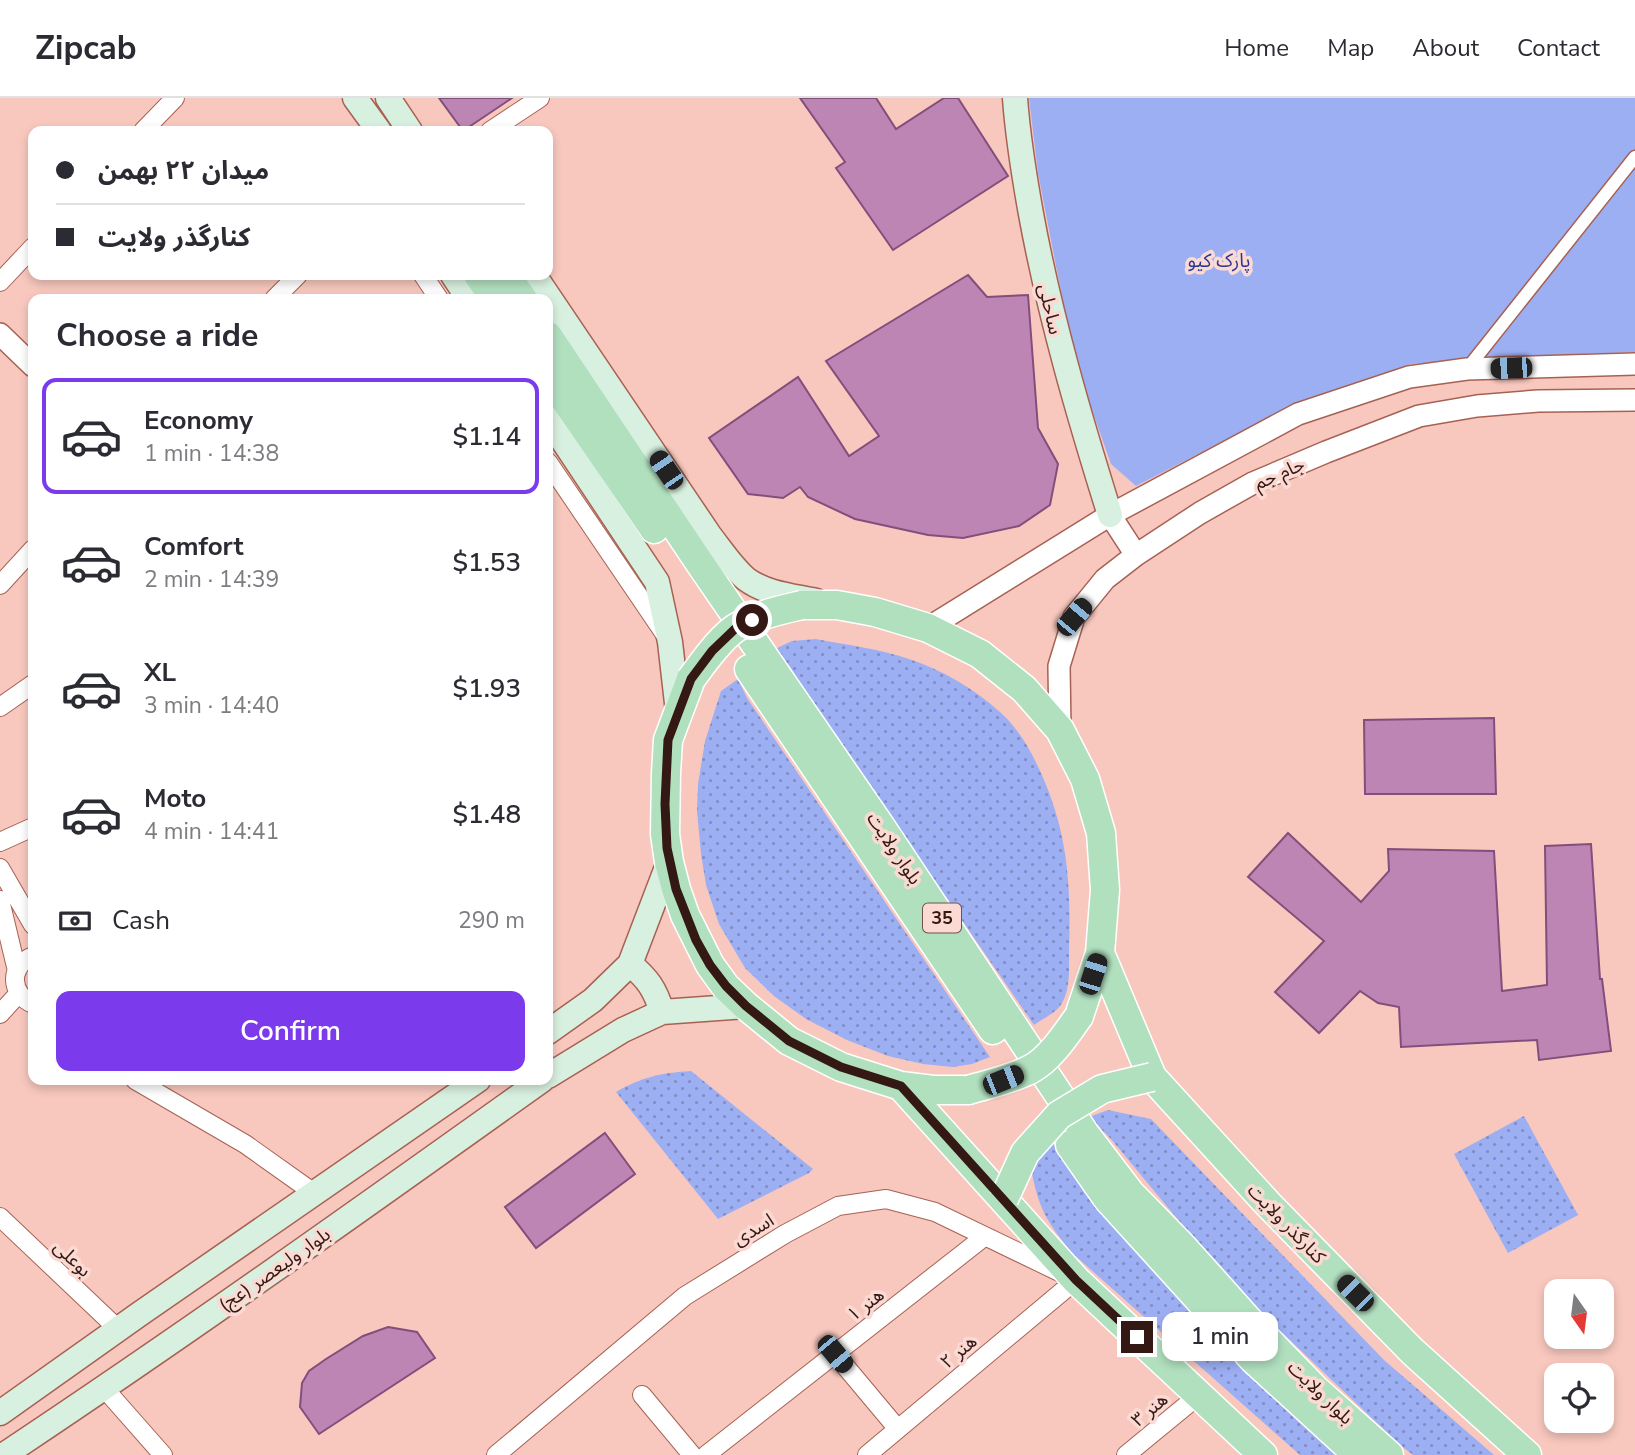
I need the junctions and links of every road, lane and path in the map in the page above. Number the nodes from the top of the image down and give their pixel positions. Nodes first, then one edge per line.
1 (175, 98) edge
2 (355, 98) edge
3 (388, 98) edge
4 (541, 98) edge
5 (1015, 98) edge
6 (148, 126) edge
7 (375, 126) edge
8 (407, 126) edge
9 (498, 126) edge
10 (1635, 157) edge
11 (28, 252) edge
12 (293, 280) edge
13 (0, 282) edge
14 (279, 294) edge
15 (553, 303) edge
16 (0, 334) edge
17 (553, 344) edge
18 (28, 361) edge
19 (1635, 364) edge
20 (1466, 369) junction
21 (553, 382) edge
22 (1635, 400) edge
23 (553, 426) edge
24 (553, 472) edge
25 (1110, 514) junction
26 (28, 554) edge
27 (1136, 555) junction
28 (0, 585) edge
29 (837, 606) junction
30 (928, 628) junction
31 (670, 642) junction
32 (28, 687) edge
33 (0, 707) edge
34 (678, 712) junction
35 (1060, 730) junction
36 (28, 829) edge
37 (0, 842) edge
38 (669, 862) junction
39 (0, 868) edge
40 (0, 900) edge
41 (28, 907) edge
42 (1100, 953) junction
43 (28, 959) edge
44 (629, 964) junction
45 (17, 971) junction
46 (26, 999) edge
47 (746, 1006) junction
48 (662, 1012) junction
49 (0, 1014) edge
50 (553, 1028) edge
51 (553, 1073) edge
52 (1152, 1077) junction
53 (144, 1085) edge
54 (471, 1085) edge
55 (535, 1085) edge
56 (901, 1086) junction
57 (314, 1193) junction
58 (1004, 1199) junction
59 (0, 1217) edge
60 (984, 1237) junction
61 (1076, 1280) junction
62 (118, 1329) junction
63 (835, 1354) junction
64 (104, 1388) junction
65 (642, 1395) dead end
66 (1199, 1395) junction
67 (0, 1413) edge
68 (897, 1428) junction
69 (4, 1455) edge
70 (163, 1455) edge
71 (496, 1455) edge
72 (692, 1455) edge
73 (706, 1455) edge
74 (867, 1455) edge
75 (1126, 1455) edge
76 (1263, 1455) edge
77 (1358, 1455) edge
78 (1389, 1455) edge
79 (1527, 1455) edge

1 - 6 street
2 - 7 main road
3 - 8 main road
4 - 9 street
5 - 25 main road, ساحلی
10 - 20 street
11 - 13 street
12 - 14 street
15 - 29 main road
16 - 18 street
17 - 78 main road, بلوار ولایت / 35
19 - 20 street
20 - 25 street
21 - 77 main road, بلوار ولایت / 35
22 - 27 street, جام جم
23 - 31 main road
24 - 31 street
25 - 27 street
25 - 30 street
26 - 28 street
27 - 35 street, جام جم
29 - 30 main road
29 - 34 main road, bridge
30 - 35 main road
31 - 34 main road
32 - 33 street
34 - 38 main road
35 - 42 main road
36 - 37 street
38 - 44 main road
38 - 47 main road
39 - 41 street
40 - 45 street
42 - 52 main road, کنارگذر ولایت
42 - 56 main road, bridge
43 - 45 street
44 - 48 main road
44 - 50 main road
45 - 46 street
46 - 49 street
47 - 48 main road
47 - 56 main road
48 - 51 main road
52 - 58 main road, bridge
52 - 79 main road, کنارگذر ولایت
53 - 57 street
54 - 57 main road, بلوار ولیعصر (عج)
55 - 64 main road, بلوار ولیعصر (عج)
56 - 58 main road
57 - 62 main road, بلوار ولیعصر (عج)
58 - 61 main road
59 - 62 street, بوعلی
60 - 61 street, اسدی
60 - 63 street, هنر ۱
60 - 71 street, اسدی
61 - 66 main road
61 - 68 street, هنر ۲
62 - 67 main road, بلوار ولیعصر (عج)
63 - 68 street
63 - 73 street, هنر ۱
64 - 69 main road, بلوار ولیعصر (عج)
64 - 70 street
65 - 72 street
66 - 75 street, هنر ۳
66 - 76 main road
68 - 74 street, هنر ۲

